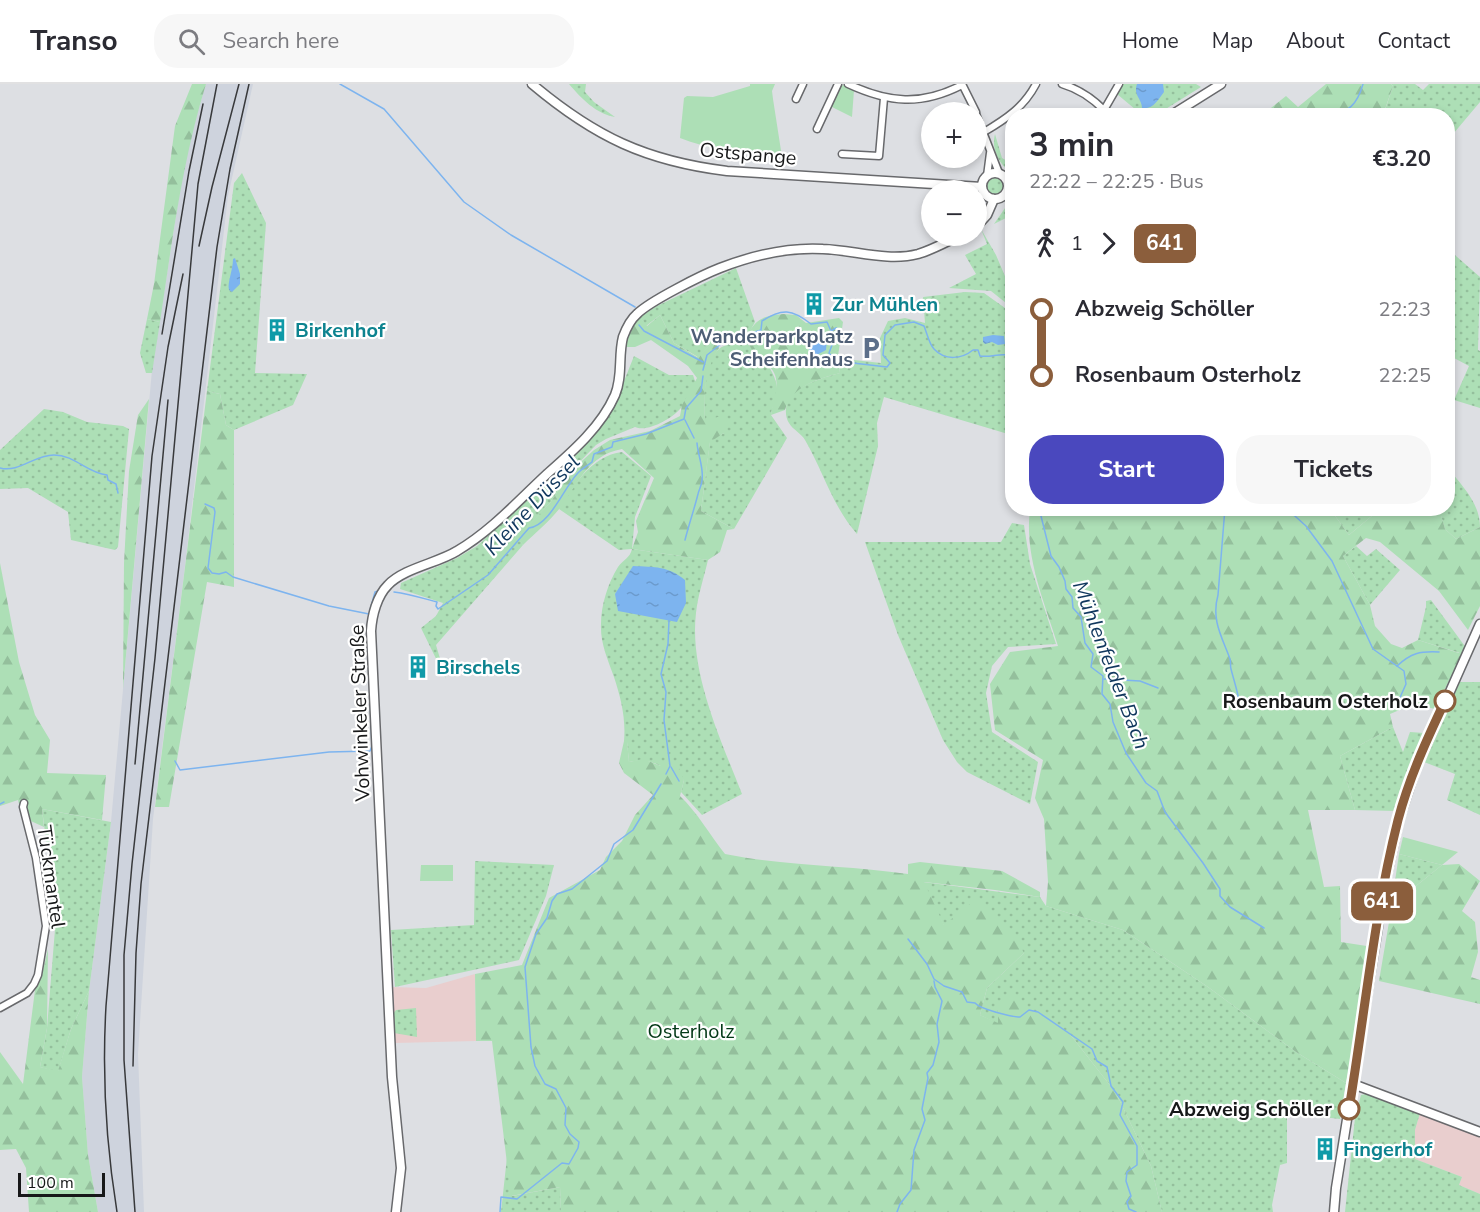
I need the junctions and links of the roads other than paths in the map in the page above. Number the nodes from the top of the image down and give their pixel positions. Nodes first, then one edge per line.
1 (532, 84) edge
2 (803, 84) edge
3 (838, 84) edge
4 (848, 84) edge
5 (867, 84) edge
6 (962, 84) edge
7 (1036, 84) edge
8 (1062, 84) edge
9 (1119, 84) edge
10 (1221, 84) edge
11 (864, 91) junction
12 (884, 98) junction
13 (796, 99) dead end
14 (971, 102) edge
15 (1019, 108) edge
16 (1102, 108) edge
17 (1105, 108) edge
18 (1180, 108) edge
19 (1005, 119) edge
20 (817, 129) dead end
21 (987, 130) edge
22 (987, 142) edge
23 (990, 153) junction
24 (842, 154) dead end
25 (999, 173) junction
26 (987, 176) junction
27 (1005, 178) edge
28 (983, 180) edge
29 (921, 183) edge
30 (1005, 195) edge
31 (987, 196) edge
32 (994, 199) junction
33 (987, 213) edge
34 (935, 246) edge
35 (1480, 624) edge
36 (24, 803) dead end
37 (0, 1008) edge
38 (1353, 1084) junction
39 (1480, 1132) edge
40 (396, 1212) edge
41 (1334, 1212) edge

1 - 29 street, Ostspange
2 - 13 street
3 - 20 street
4 - 11 street
5 - 11 street
6 - 12 street
6 - 14 street
7 - 15 street
8 - 16 street
9 - 17 street
10 - 18 street
11 - 12 street
12 - 24 street
19 - 21 street
22 - 23 street
23 - 25 street
23 - 26 street
25 - 26 street
25 - 27 street
26 - 28 street
30 - 32 street
31 - 32 street
32 - 33 street
34 - 40 street, Vohwinkeler Straße
35 - 38 street
36 - 37 street, Tückmantel
38 - 39 street
38 - 41 street

